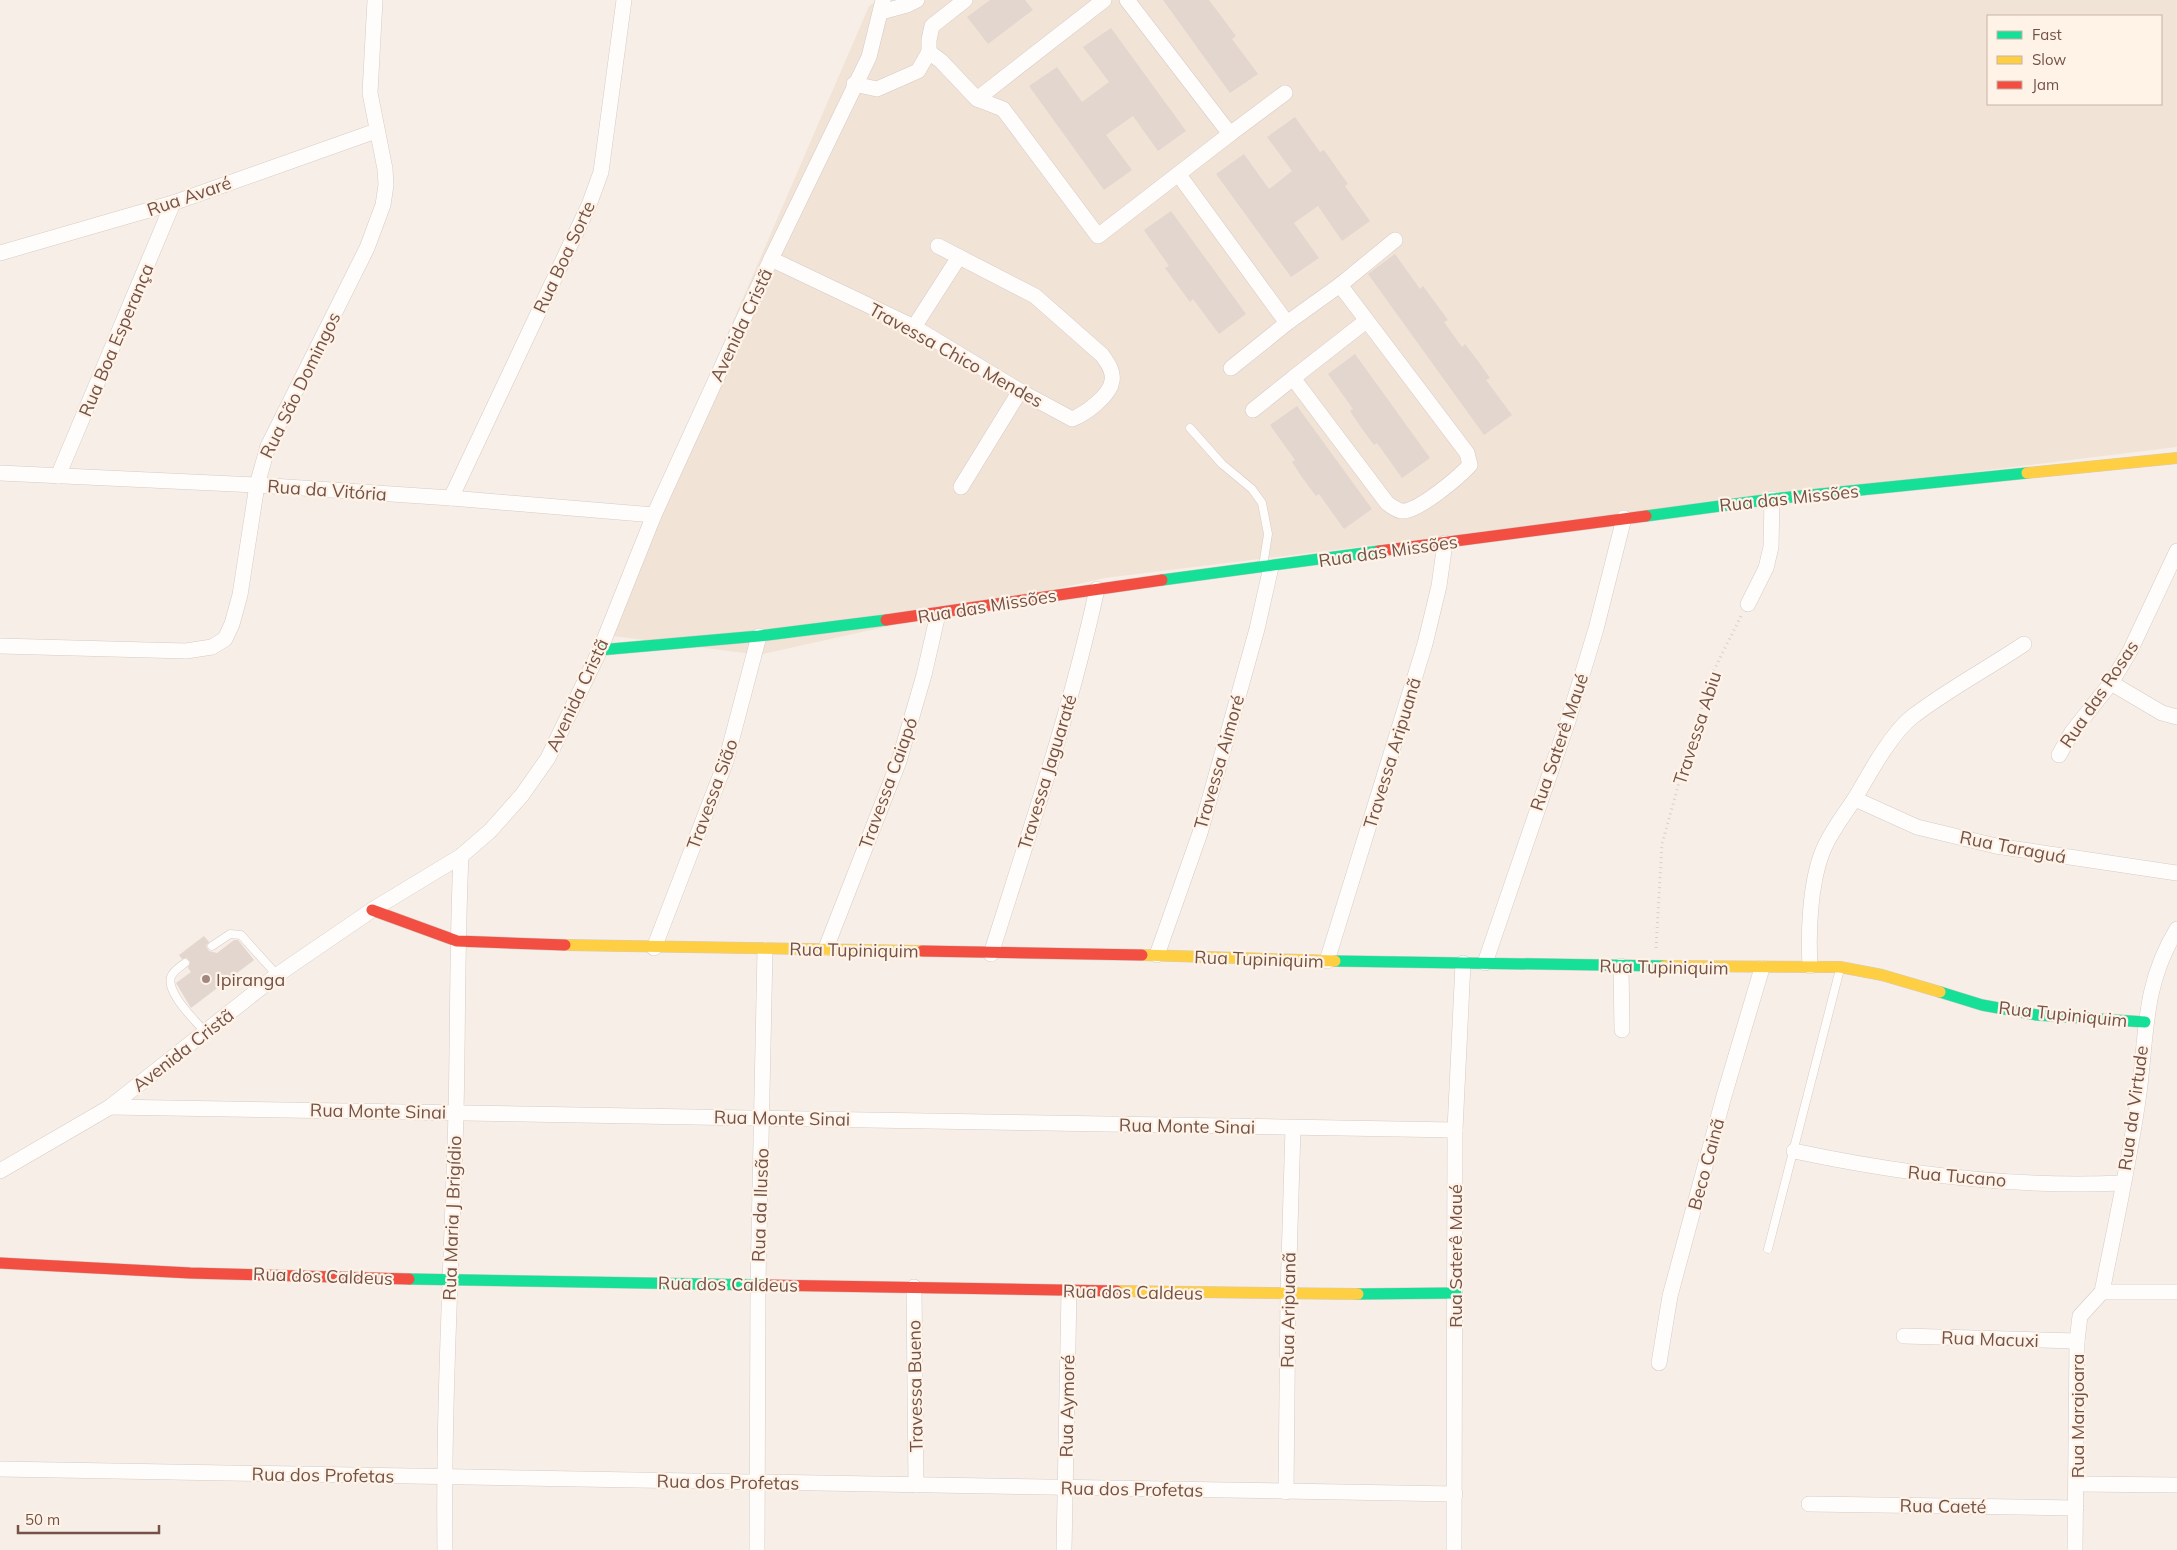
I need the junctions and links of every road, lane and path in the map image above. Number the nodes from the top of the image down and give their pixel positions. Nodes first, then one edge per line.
1 (375, 0) edge
2 (624, 0) edge
3 (917, 0) edge
4 (965, 0) edge
5 (1104, 0) edge
6 (1127, 0) edge
7 (882, 6) edge
8 (929, 52) junction
9 (854, 84) junction
10 (1285, 93) dead end
11 (977, 99) junction
12 (376, 131) junction
13 (1230, 134) junction
14 (1179, 176) junction
15 (173, 203) junction
16 (1395, 240) dead end
17 (938, 246) dead end
18 (0, 253) edge
19 (959, 257) junction
20 (771, 259) junction
21 (1340, 286) junction
22 (1366, 321) junction
23 (1287, 323) junction
24 (914, 327) junction
25 (1231, 368) dead end
26 (1293, 378) junction
27 (1020, 391) junction
28 (1253, 410) dead end
29 (1190, 428) dead end
30 (2177, 458) edge
31 (0, 473) edge
32 (58, 476) junction
33 (257, 485) junction
34 (961, 487) dead end
35 (451, 498) junction
36 (1772, 498) junction
37 (654, 515) junction
38 (1624, 518) junction
39 (1445, 543) junction
40 (2177, 550) edge
41 (1267, 568) junction
42 (1096, 589) junction
43 (1748, 604) joint
44 (938, 614) junction
45 (759, 636) junction
46 (2024, 644) dead end
47 (0, 646) edge
48 (600, 650) junction
49 (2111, 683) junction
50 (2177, 717) edge
51 (2059, 755) dead end
52 (1855, 798) junction
53 (461, 856) junction
54 (2177, 873) edge
55 (372, 910) junction
56 (2177, 929) edge
57 (457, 941) junction
58 (212, 946) dead end
59 (654, 948) junction
60 (826, 948) junction
61 (765, 950) junction
62 (991, 954) junction
63 (1157, 955) junction
64 (1327, 961) junction
65 (185, 963) dead end
66 (1463, 963) junction
67 (1485, 963) junction
68 (1621, 966) junction
69 (1656, 966) junction
70 (1810, 966) junction
71 (1840, 967) junction
72 (1762, 968) junction
73 (277, 976) junction
74 (2145, 1022) junction
75 (1622, 1030) dead end
76 (205, 1032) junction
77 (110, 1107) junction
78 (456, 1112) junction
79 (763, 1118) junction
80 (1293, 1128) junction
81 (1455, 1130) junction
82 (1794, 1152) junction
83 (0, 1172) edge
84 (2122, 1183) junction
85 (1768, 1249) dead end
86 (0, 1262) edge
87 (449, 1280) junction
88 (758, 1284) junction
89 (914, 1287) junction
90 (1069, 1291) junction
91 (2102, 1292) junction
92 (2177, 1292) edge
93 (1456, 1294) junction
94 (1288, 1295) junction
95 (1904, 1336) dead end
96 (2077, 1341) junction
97 (1659, 1363) dead end
98 (0, 1469) edge
99 (444, 1477) junction
100 (759, 1482) junction
101 (2077, 1484) junction
102 (916, 1485) junction
103 (2177, 1485) edge
104 (1065, 1488) junction
105 (1286, 1492) junction
106 (1455, 1494) junction
107 (1809, 1504) dead end
108 (2076, 1508) junction
109 (445, 1550) edge
110 (757, 1550) edge
111 (1064, 1550) edge
112 (1454, 1550) edge
113 (2076, 1550) edge

1 - 12 street, Rua São Domingos
2 - 35 street, Rua Boa Sorte
3 - 7 street
4 - 8 street
5 - 11 street
6 - 13 street
7 - 9 street, Avenida Cristã
8 - 9 street
8 - 11 street
9 - 20 street, Avenida Cristã
10 - 13 street
11 - 14 street
12 - 15 street, Rua Avaré
12 - 33 street, Rua São Domingos
13 - 14 street
14 - 23 street
15 - 18 street, Rua Avaré
15 - 32 street, Rua Boa Esperança
16 - 21 street
17 - 19 street
19 - 24 street
19 - 27 street, Travessa Chico Mendes
20 - 24 street, Travessa Chico Mendes
20 - 37 street, Avenida Cristã
21 - 22 street
21 - 23 street
22 - 26 street
22 - 26 street
23 - 25 street
24 - 27 street, Travessa Chico Mendes
26 - 28 street
27 - 34 street
29 - 41 lane
30 - 36 street, Rua das Missões
31 - 32 street, Rua da Vitória
32 - 33 street, Rua da Vitória
33 - 35 street, Rua da Vitória
33 - 47 street, Rua São Domingos
35 - 37 street, Rua da Vitória
36 - 38 street, Rua das Missões
36 - 43 street
37 - 48 street, Avenida Cristã
38 - 39 street, Rua das Missões
38 - 67 street, Rua Saterê Maué
39 - 41 street, Rua das Missões
39 - 64 street, Travessa Aripuanã
40 - 49 street, Rua das Rosas
41 - 42 street, Rua das Missões
41 - 63 street, Travessa Aimoré
42 - 44 street, Rua das Missões
42 - 62 street, Travessa Jaguaraté
43 - 69 path, Travessa Abiu
44 - 45 street, Rua das Missões
44 - 60 street, Travessa Caiapó
45 - 48 street, Rua das Missões
45 - 59 street, Travessa Sião
46 - 52 street
48 - 53 street, Avenida Cristã
49 - 50 street
49 - 51 street, Rua das Rosas
52 - 54 street, Rua Taraguá
52 - 70 street
53 - 55 street, Avenida Cristã
53 - 57 street, Rua Maria J Brigídio
55 - 57 street, Rua Tupiniquim
55 - 73 street, Avenida Cristã
56 - 74 street, Rua da Virtude
57 - 59 street, Rua Tupiniquim
57 - 78 street, Rua Maria J Brigídio
58 - 73 lane
59 - 61 street, Rua Tupiniquim
60 - 61 street, Rua Tupiniquim
60 - 62 street, Rua Tupiniquim
61 - 79 street, Rua da Ilusão
62 - 63 street, Rua Tupiniquim
63 - 64 street, Rua Tupiniquim
64 - 66 street, Rua Tupiniquim
65 - 76 lane
66 - 67 street, Rua Tupiniquim
66 - 81 street, Rua Saterê Maué
67 - 68 street, Rua Tupiniquim
68 - 69 street, Rua Tupiniquim
68 - 75 street
69 - 72 street, Rua Tupiniquim
70 - 71 street, Rua Tupiniquim
70 - 72 street, Rua Tupiniquim
71 - 74 street, Rua Tupiniquim
71 - 82 lane
72 - 97 street, Beco Cainã
73 - 76 street, Avenida Cristã
74 - 84 street, Rua da Virtude
76 - 77 street, Avenida Cristã
77 - 78 street, Rua Monte Sinai
77 - 83 street, Avenida Cristã
78 - 79 street, Rua Monte Sinai
78 - 87 street, Rua Maria J Brigídio
79 - 80 street, Rua Monte Sinai
79 - 88 street, Rua da Ilusão
80 - 81 street, Rua Monte Sinai
80 - 94 street, Rua Aripuanã
81 - 93 street, Rua Saterê Maué
82 - 84 street, Rua Tucano
82 - 85 lane
84 - 91 street, Rua da Virtude
86 - 87 street, Rua dos Caldeus
87 - 88 street, Rua dos Caldeus
87 - 99 street, Rua Maria J Brigídio
88 - 89 street, Rua dos Caldeus
88 - 100 street, Rua da Ilusão
89 - 90 street, Rua dos Caldeus
89 - 102 street, Travessa Bueno
90 - 94 street, Rua dos Caldeus
90 - 104 street, Rua Aymoré
91 - 92 street
91 - 96 street, Rua Marajoara
93 - 94 street, Rua dos Caldeus
93 - 106 street, Rua Saterê Maué
94 - 105 street, Rua Aripuanã
95 - 96 street, Rua Macuxi
96 - 101 street, Rua Marajoara
98 - 99 street, Rua dos Profetas
99 - 100 street, Rua dos Profetas
99 - 109 street, Rua Maria J Brigídio
100 - 102 street, Rua dos Profetas
100 - 110 street, Rua da Ilusão
101 - 103 street
101 - 108 street, Rua Marajoara
102 - 104 street, Rua dos Profetas
104 - 105 street, Rua dos Profetas
104 - 111 street, Rua Aymoré
105 - 106 street, Rua dos Profetas
106 - 112 street, Rua Saterê Maué
107 - 108 street, Rua Caeté
108 - 113 street, Rua Marajoara

